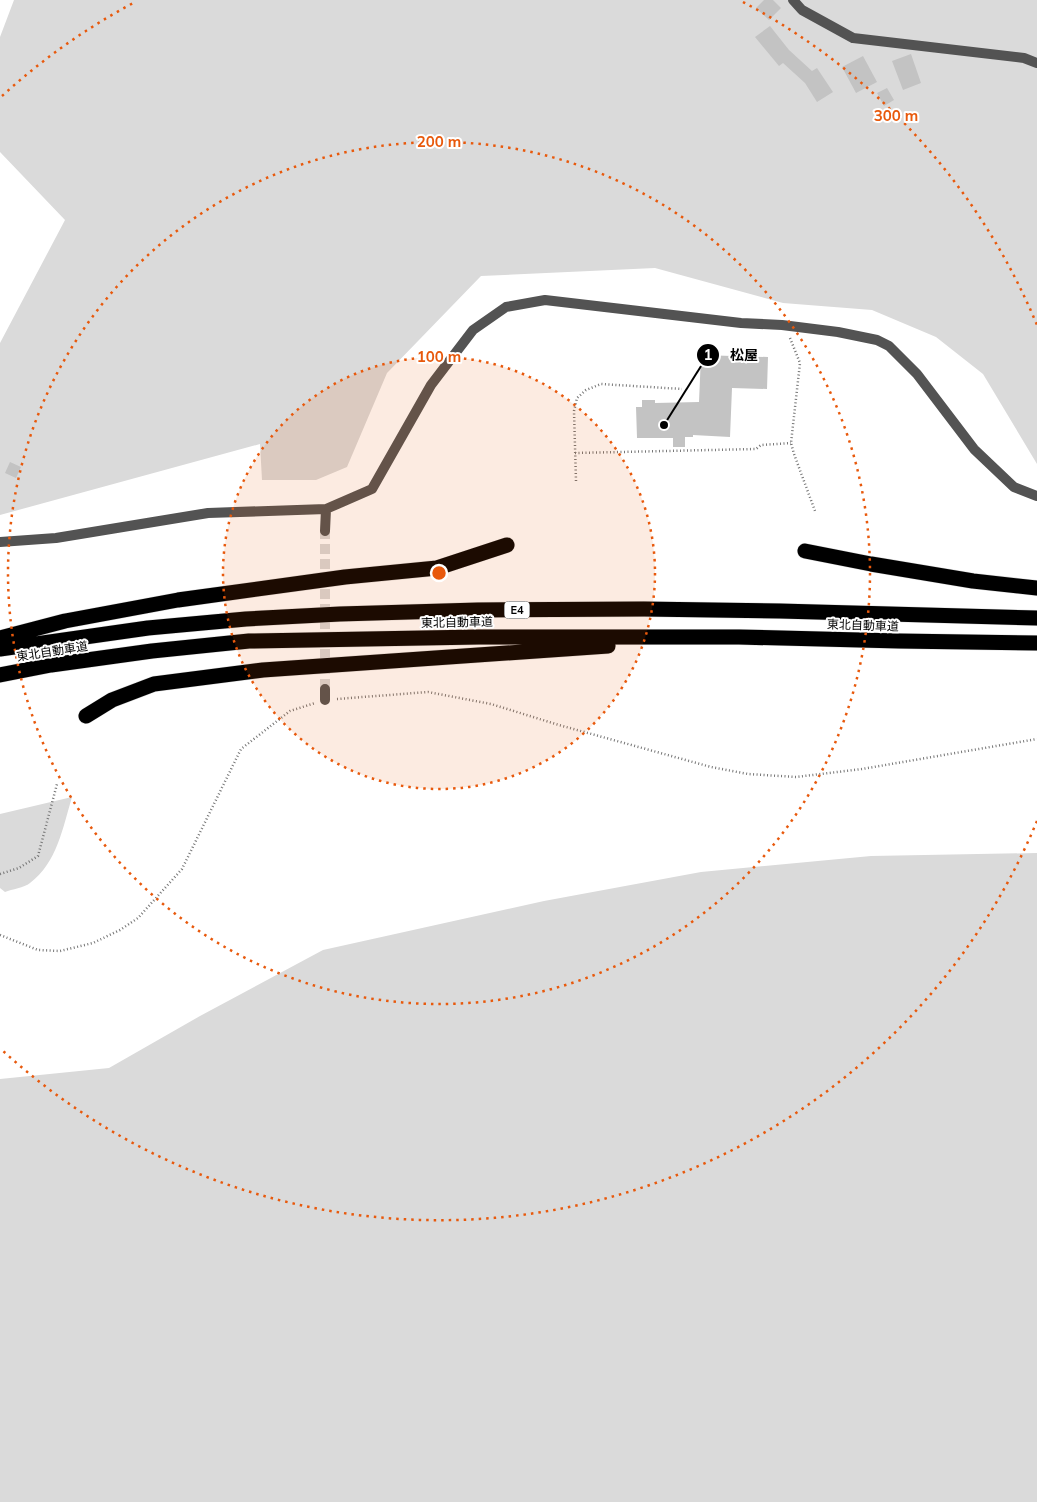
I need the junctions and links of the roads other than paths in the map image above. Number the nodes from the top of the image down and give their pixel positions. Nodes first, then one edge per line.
1 (793, 0) edge
2 (1037, 63) edge
3 (1037, 496) edge
4 (326, 509) junction
5 (325, 531) tunnel mouth
6 (0, 542) edge
7 (507, 545) dead end
8 (805, 551) dead end
9 (1037, 588) edge
10 (1037, 618) edge
11 (739, 637) junction
12 (0, 638) edge
13 (1037, 643) edge
14 (0, 649) edge
15 (0, 675) edge
16 (86, 716) dead end

1 - 2 street
3 - 4 street
4 - 5 street
4 - 6 street
7 - 12 highway
8 - 9 highway
10 - 14 highway, 東北自動車道 / E4
11 - 13 highway, 東北自動車道 / E4
11 - 15 highway, 東北自動車道 / E4
11 - 16 highway

